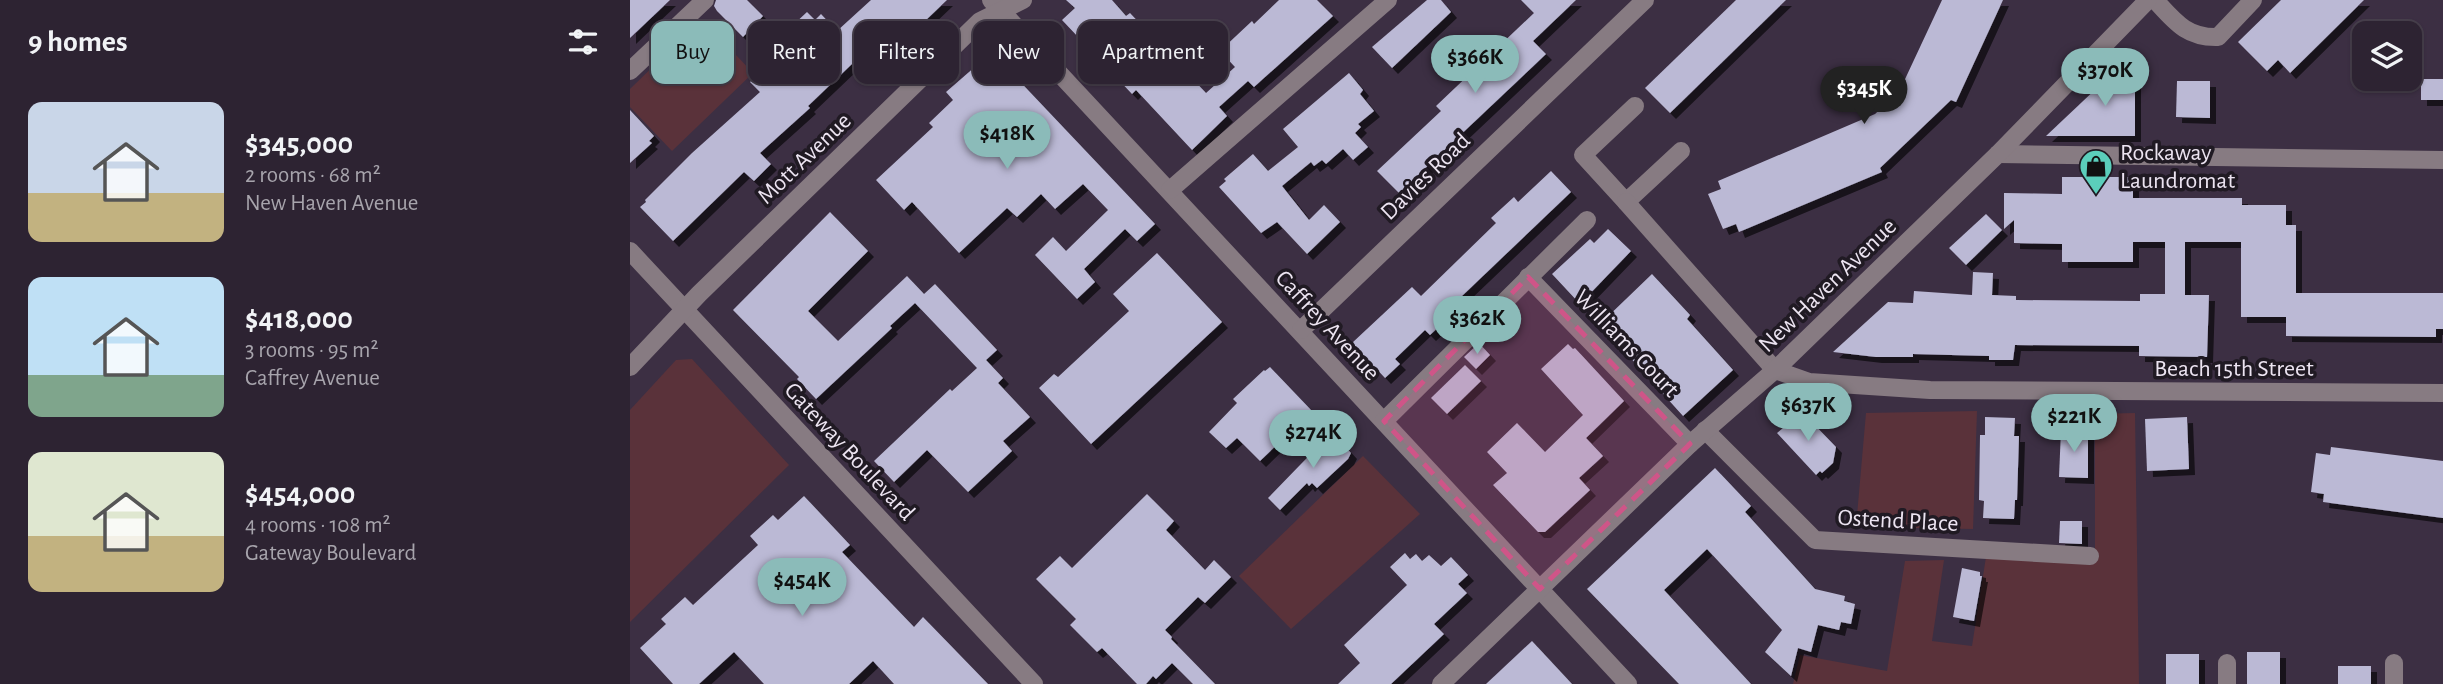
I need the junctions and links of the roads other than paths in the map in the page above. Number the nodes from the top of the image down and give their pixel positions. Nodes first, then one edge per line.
1 (705, 0) edge
2 (1023, 0) edge
3 (1388, 0) edge
4 (1645, 0) edge
5 (2148, 0) edge
6 (2155, 0) edge
7 (2253, 0) edge
8 (996, 5) edge
9 (630, 71) edge
10 (1635, 106) dead end
11 (1681, 151) dead end
12 (1998, 154) junction
13 (2443, 160) edge
14 (1170, 190) junction
15 (1626, 202) junction
16 (1587, 220) dead end
17 (630, 251) edge
18 (1528, 278) junction
19 (684, 309) junction
20 (1301, 330) junction
21 (630, 367) edge
22 (1775, 370) junction
23 (2443, 393) edge
24 (1384, 421) junction
25 (1705, 430) junction
26 (1690, 444) junction
27 (2090, 556) dead end
28 (1540, 589) junction
29 (2227, 663) dead end
30 (2394, 663) dead end
31 (1034, 684) edge
32 (1441, 684) edge
33 (1628, 684) edge
34 (2227, 684) edge
35 (2394, 684) edge

1 - 9 street
2 - 8 street, Mott Avenue
3 - 14 street
4 - 20 street, Davies Road
5 - 12 street, New Haven Avenue
6 - 7 street
8 - 14 street, Caffrey Avenue
8 - 19 street, Mott Avenue
10 - 15 street
11 - 15 street
12 - 13 street
12 - 22 street, New Haven Avenue
14 - 20 street, Caffrey Avenue
15 - 22 street
16 - 18 street
17 - 19 street, Gateway Boulevard
18 - 24 street
18 - 26 street, Williams Court
19 - 21 street, Mott Avenue
19 - 31 street, Gateway Boulevard
20 - 24 street, Caffrey Avenue
22 - 23 street, Beach 15th Street
22 - 25 street, New Haven Avenue
24 - 28 street, Caffrey Avenue
25 - 26 street, New Haven Avenue
25 - 27 street, Ostend Place
26 - 28 street, New Haven Avenue
28 - 32 street, New Haven Avenue
28 - 33 street, Caffrey Avenue
29 - 34 street
30 - 35 street

